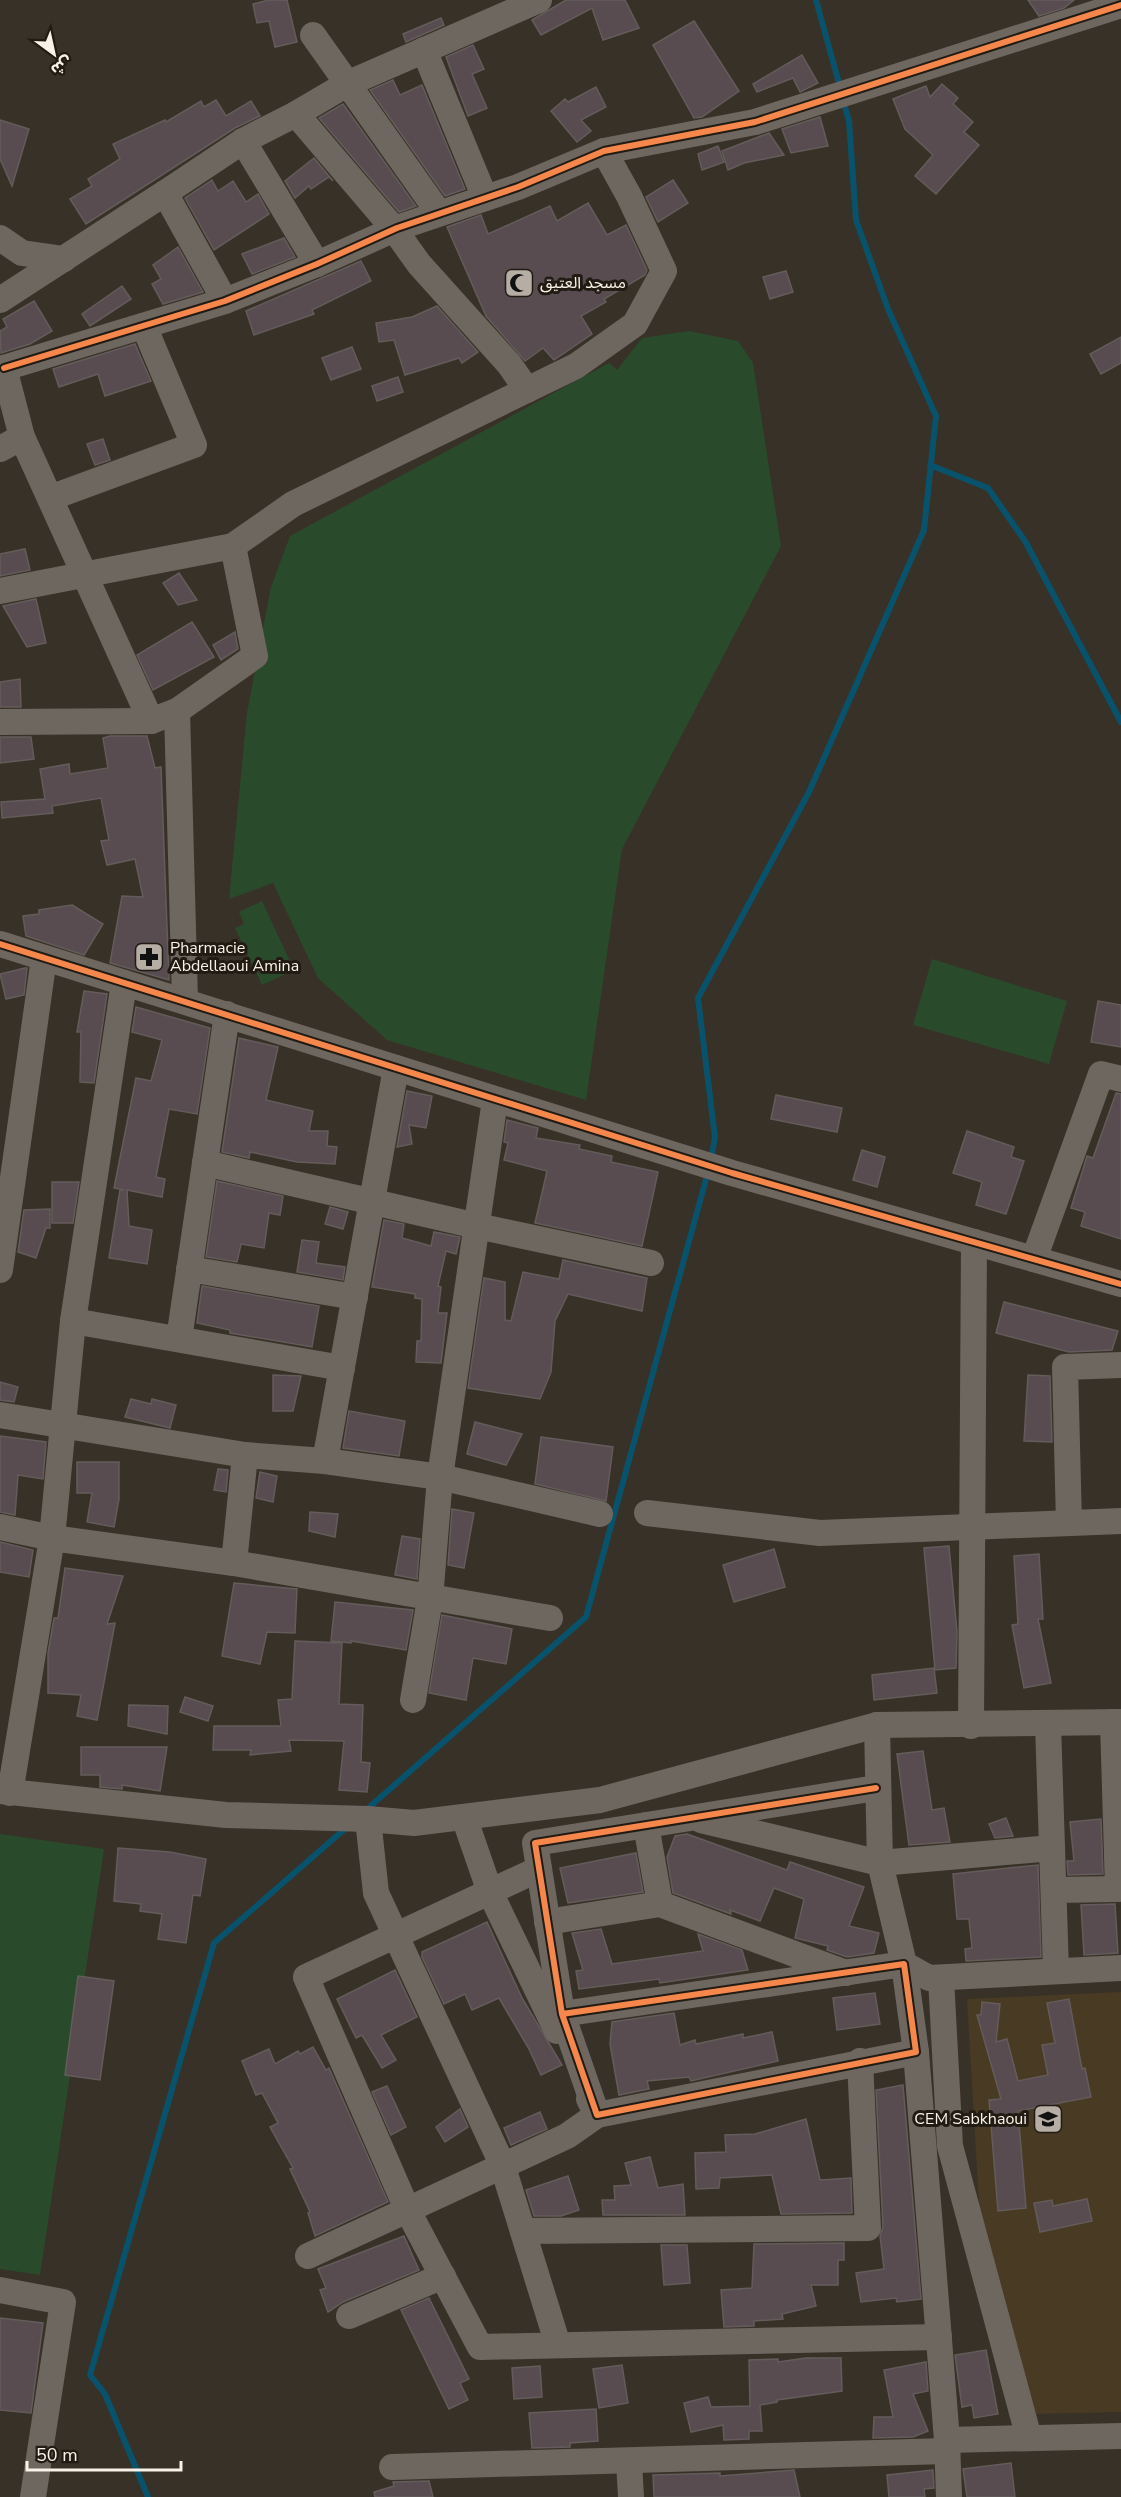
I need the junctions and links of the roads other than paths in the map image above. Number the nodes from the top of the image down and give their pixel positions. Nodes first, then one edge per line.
1 (539, 0) edge
2 (1121, 5) edge
3 (313, 35) dead end
4 (424, 50) junction
5 (347, 84) junction
6 (296, 114) junction
7 (243, 141) junction
8 (604, 151) junction
9 (165, 194) junction
10 (485, 198) junction
11 (439, 213) junction
12 (394, 229) junction
13 (0, 238) edge
14 (64, 259) junction
15 (317, 264) junction
16 (0, 300) edge
17 (225, 301) junction
18 (144, 326) junction
19 (2, 369) edge
20 (527, 390) junction
21 (11, 443) edge
22 (50, 498) junction
23 (233, 546) junction
24 (85, 576) junction
25 (0, 591) edge
26 (177, 711) junction
27 (151, 721) junction
28 (0, 722) edge
29 (0, 944) edge
30 (44, 958) junction
31 (124, 983) junction
32 (186, 1001) junction
33 (227, 1014) junction
34 (396, 1068) junction
35 (1121, 1079) edge
36 (495, 1100) junction
37 (205, 1163) junction
38 (372, 1200) junction
39 (477, 1226) junction
40 (974, 1242) junction
41 (1035, 1259) junction
42 (651, 1263) dead end
43 (189, 1269) junction
44 (0, 1270) edge
45 (1121, 1284) edge
46 (355, 1297) junction
47 (73, 1321) junction
48 (179, 1339) junction
49 (1121, 1365) edge
50 (342, 1368) junction
51 (0, 1415) edge
52 (61, 1425) junction
53 (245, 1455) junction
54 (325, 1461) junction
55 (440, 1477) junction
56 (600, 1514) dead end
57 (647, 1514) dead end
58 (1121, 1521) edge
59 (1070, 1523) junction
60 (0, 1527) edge
61 (972, 1527) junction
62 (52, 1538) junction
63 (234, 1563) junction
64 (430, 1599) junction
65 (550, 1618) dead end
66 (413, 1700) dead end
67 (1117, 1722) edge
68 (1048, 1724) junction
69 (877, 1725) junction
70 (971, 1726) junction
71 (876, 1788) junction
72 (5, 1792) edge
73 (464, 1817) junction
74 (690, 1818) junction
75 (368, 1819) junction
76 (646, 1825) junction
77 (1052, 1848) junction
78 (1119, 1857) edge
79 (880, 1863) junction
80 (539, 1869) junction
81 (1054, 1890) junction
82 (490, 1892) junction
83 (660, 1904) junction
84 (547, 1922) junction
85 (396, 1936) junction
86 (904, 1964) junction
87 (1121, 1968) edge
88 (1056, 1971) junction
89 (849, 1974) junction
90 (941, 1978) junction
91 (562, 2014) junction
92 (916, 2052) junction
93 (860, 2061) junction
94 (597, 2115) junction
95 (502, 2164) junction
96 (407, 2209) junction
97 (523, 2231) junction
98 (308, 2256) dead end
99 (443, 2276) junction
100 (0, 2290) edge
101 (349, 2316) dead end
102 (939, 2337) junction
103 (558, 2345) junction
104 (1121, 2436) edge
105 (1029, 2438) junction
106 (947, 2445) junction
107 (629, 2460) junction
108 (392, 2467) dead end
109 (33, 2497) edge
110 (631, 2497) edge
111 (949, 2497) edge

1 - 4 street
2 - 8 street
3 - 5 street
4 - 5 street
4 - 10 street
5 - 6 street
5 - 11 street
6 - 7 street
6 - 12 street
7 - 9 street
7 - 15 street
8 - 10 street
8 - 20 street
9 - 14 street
9 - 17 street
10 - 11 street
11 - 12 street
12 - 15 street
12 - 20 street
13 - 14 street
14 - 16 street
15 - 17 street
17 - 18 street
18 - 19 street
18 - 22 street
19 - 21 street
20 - 23 street
21 - 22 street
22 - 24 street
23 - 24 street
23 - 26 street
24 - 25 street
24 - 27 street
26 - 27 street
26 - 32 street
27 - 28 street
29 - 30 street
30 - 31 street
30 - 44 street
31 - 32 street
31 - 47 street
32 - 33 street
33 - 34 street
33 - 37 street
34 - 36 street
34 - 38 street
35 - 41 street
36 - 39 street
36 - 40 street
37 - 38 street
37 - 43 street
38 - 39 street
38 - 46 street
39 - 42 street
39 - 55 street
40 - 41 street
40 - 61 street
41 - 45 street
43 - 46 street
43 - 48 street
46 - 50 street
47 - 48 street
47 - 52 street
48 - 50 street
49 - 59 street
50 - 54 street
51 - 52 street
52 - 53 street
52 - 62 street
53 - 54 street
53 - 63 street
54 - 55 street
55 - 56 street
55 - 64 street
57 - 61 street
58 - 59 street
59 - 61 street
60 - 62 street
61 - 70 street
62 - 63 street
62 - 72 street
63 - 64 street
64 - 65 street
64 - 66 street
67 - 68 street
67 - 78 street
68 - 70 street
68 - 77 street
69 - 70 street
69 - 71 street
69 - 73 street
71 - 74 street
71 - 79 street
72 - 75 street
73 - 75 street
73 - 82 street
74 - 76 street
74 - 79 street
75 - 85 street
76 - 80 street
76 - 83 street
77 - 79 street
77 - 81 street
78 - 81 street
79 - 86 street
80 - 82 street
80 - 84 street
81 - 88 street
82 - 85 street
82 - 94 street
83 - 84 street
83 - 89 street
84 - 91 street
85 - 95 street
85 - 96 street
86 - 89 street
86 - 90 street
86 - 92 street
87 - 88 street
88 - 90 street
89 - 91 street
90 - 105 street
91 - 94 street
92 - 93 street
92 - 102 street
93 - 94 street
93 - 97 street
94 - 95 street
95 - 96 street
95 - 97 street
96 - 98 street
96 - 99 street
97 - 103 street
99 - 101 street
99 - 103 street
100 - 109 street
102 - 103 street
102 - 106 street
104 - 105 street
105 - 106 street
106 - 107 street
106 - 111 street
107 - 108 street
107 - 110 street

